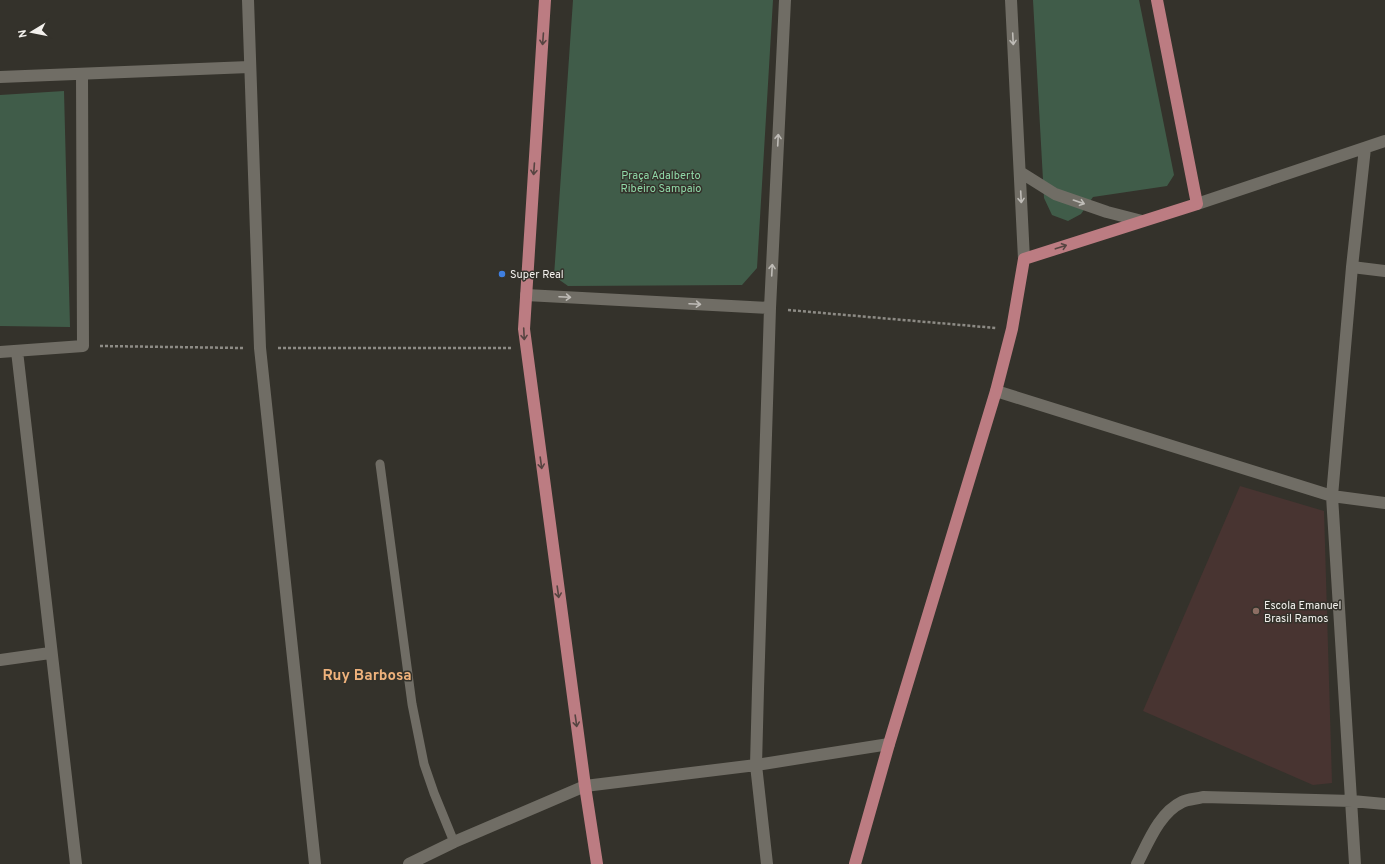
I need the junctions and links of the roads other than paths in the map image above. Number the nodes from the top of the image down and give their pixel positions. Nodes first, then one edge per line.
1 (248, 0) edge
2 (545, 0) edge
3 (785, 0) edge
4 (1011, 0) edge
5 (1157, 0) edge
6 (249, 67) junction
7 (82, 74) junction
8 (0, 77) edge
9 (1385, 141) edge
10 (1365, 148) junction
11 (1020, 172) junction
12 (1197, 204) junction
13 (1142, 221) junction
14 (1024, 259) junction
15 (1352, 267) junction
16 (1385, 271) edge
17 (526, 295) junction
18 (770, 308) junction
19 (17, 351) junction
20 (0, 352) edge
21 (996, 391) junction
22 (380, 464) dead end
23 (1332, 496) junction
24 (1385, 502) edge
25 (50, 653) junction
26 (0, 660) edge
27 (889, 744) junction
28 (756, 765) junction
29 (585, 786) junction
30 (1352, 801) junction
31 (1385, 804) edge
32 (454, 842) junction
33 (76, 864) edge
34 (315, 864) edge
35 (409, 864) edge
36 (597, 864) edge
37 (767, 864) edge
38 (855, 864) edge
39 (1137, 864) edge
40 (1355, 864) edge

1 - 6 street
2 -> 17 main road
18 -> 3 street
4 -> 11 street
5 - 12 main road
6 - 7 street
6 - 34 street
7 - 8 street
7 - 19 street
9 - 10 street
10 - 12 street
10 - 15 street
11 -> 13 street
11 -> 14 street
12 - 13 main road
14 -> 13 main road
14 - 21 main road
15 - 16 street
15 - 23 street
17 -> 18 street
17 -> 29 main road
18 - 28 street
19 - 20 street
19 - 25 street
21 - 23 street
21 - 27 main road
22 - 32 lane
23 - 24 street
23 - 30 street
25 - 26 street
25 - 33 street
27 - 28 street
27 - 38 main road
28 - 29 street
28 - 37 street
29 - 32 street
29 - 36 main road
30 - 31 street
30 - 39 street
30 - 40 street
32 - 35 street

